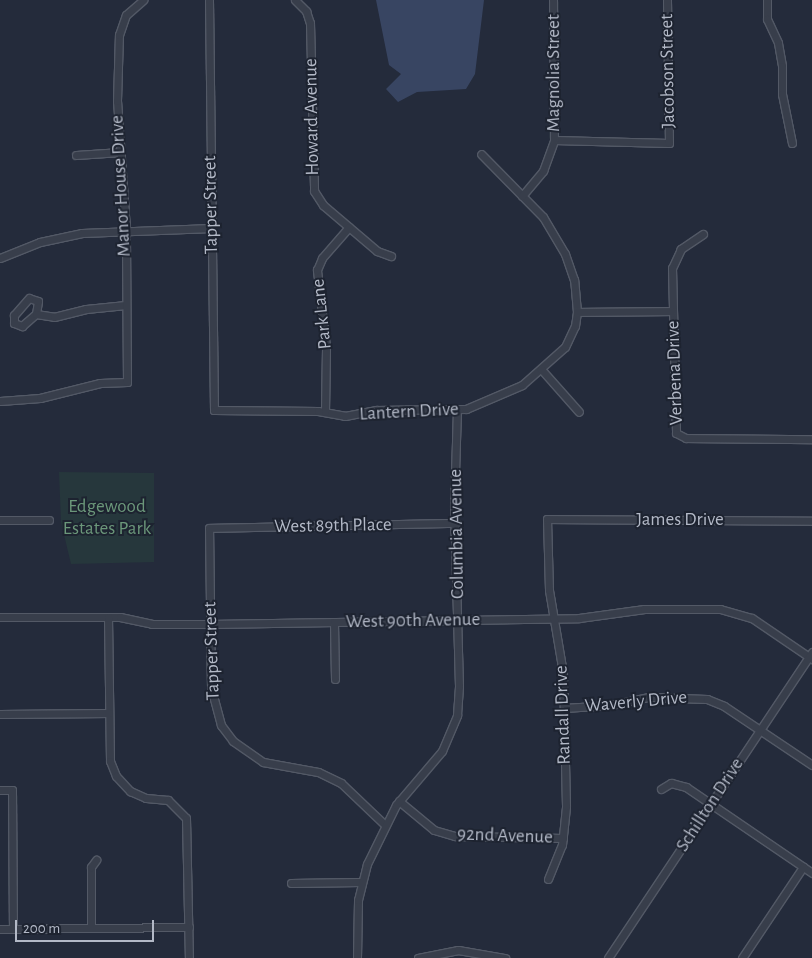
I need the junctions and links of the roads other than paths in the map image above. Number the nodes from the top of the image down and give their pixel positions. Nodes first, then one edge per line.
1 (143, 0) edge
2 (209, 0) edge
3 (553, 0) edge
4 (667, 0) edge
5 (767, 0) edge
6 (297, 1) edge
7 (554, 140) junction
8 (792, 143) dead end
9 (121, 152) junction
10 (481, 154) dead end
11 (76, 155) dead end
12 (522, 196) junction
13 (349, 227) junction
14 (212, 228) junction
15 (126, 229) junction
16 (703, 234) dead end
17 (391, 256) dead end
18 (0, 258) edge
19 (126, 305) junction
20 (672, 311) junction
21 (577, 312) junction
22 (36, 314) dead end
23 (541, 369) junction
24 (0, 400) edge
25 (0, 410) edge
26 (214, 410) joint
27 (457, 411) junction
28 (325, 412) junction
29 (579, 412) dead end
30 (812, 439) edge
31 (547, 519) joint
32 (0, 520) edge
33 (49, 520) dead end
34 (812, 521) edge
35 (456, 523) junction
36 (209, 528) joint
37 (108, 616) junction
38 (0, 618) edge
39 (552, 619) junction
40 (458, 620) junction
41 (334, 622) junction
42 (210, 624) junction
43 (811, 656) edge
44 (335, 679) dead end
45 (564, 708) junction
46 (108, 713) junction
47 (0, 714) edge
48 (759, 730) junction
49 (812, 766) edge
50 (661, 789) dead end
51 (0, 790) edge
52 (399, 801) junction
53 (710, 804) junction
54 (384, 824) junction
55 (563, 838) junction
56 (96, 860) dead end
57 (803, 867) junction
58 (812, 873) edge
59 (548, 879) dead end
60 (360, 882) junction
61 (291, 883) dead end
62 (189, 927) junction
63 (92, 928) junction
64 (0, 929) edge
65 (13, 929) junction
66 (189, 958) edge
67 (357, 958) edge
68 (418, 958) edge
69 (505, 958) edge
70 (608, 958) edge
71 (742, 958) edge

1 - 9 street, Manor House Drive
2 - 14 street, Tapper Street
3 - 7 street, Magnolia Street
4 - 7 street, Jacobson Street
5 - 8 street
6 - 13 street, Howard Avenue
7 - 12 street, Magnolia Street
9 - 11 street
9 - 15 street, Manor House Drive
10 - 12 street, Lantern Drive
12 - 21 street, Lantern Drive
13 - 17 street, Howard Avenue
13 - 28 street, Park Lane
14 - 15 street
14 - 26 street, Tapper Street
15 - 18 street
15 - 19 street, Manor House Drive
16 - 20 street, Verbena Drive
19 - 22 street
19 - 24 street, Manor House Drive
20 - 21 street
20 - 30 street, Verbena Drive
21 - 23 street, Lantern Drive
23 - 27 street, Lantern Drive
23 - 29 street
24 - 25 street
26 - 28 street, Lantern Drive
27 - 28 street, Lantern Drive
27 - 35 street, Columbia Avenue
31 - 34 street, James Drive
31 - 39 street, Randall Drive
32 - 33 street
35 - 36 street, West 89th Place
35 - 40 street, Columbia Avenue
36 - 42 street, Tapper Street
37 - 38 street, West 90th Avenue
37 - 42 street, West 90th Avenue
37 - 46 street
39 - 40 street, West 90th Avenue
39 - 43 street, West 90th Avenue
39 - 45 street, Randall Drive
40 - 41 street, West 90th Avenue
40 - 52 street, Columbia Avenue
41 - 42 street, West 90th Avenue
41 - 44 street
42 - 54 street, Tapper Street
43 - 48 street, Schillton Drive
45 - 48 street, Waverly Drive
45 - 55 street, Randall Drive
46 - 47 street
46 - 62 street
48 - 49 street, Waverly Drive
48 - 53 street, Schillton Drive
50 - 53 street
51 - 65 street
52 - 54 street, Columbia Avenue
52 - 55 street, 92nd Avenue
53 - 57 street
53 - 70 street, Schillton Drive
54 - 60 street, Columbia Avenue
55 - 59 street, Randall Drive
56 - 63 street
57 - 58 street
57 - 71 street
60 - 61 street
60 - 67 street, Columbia Avenue
62 - 63 street
62 - 66 street
63 - 65 street
64 - 65 street
68 - 69 street

